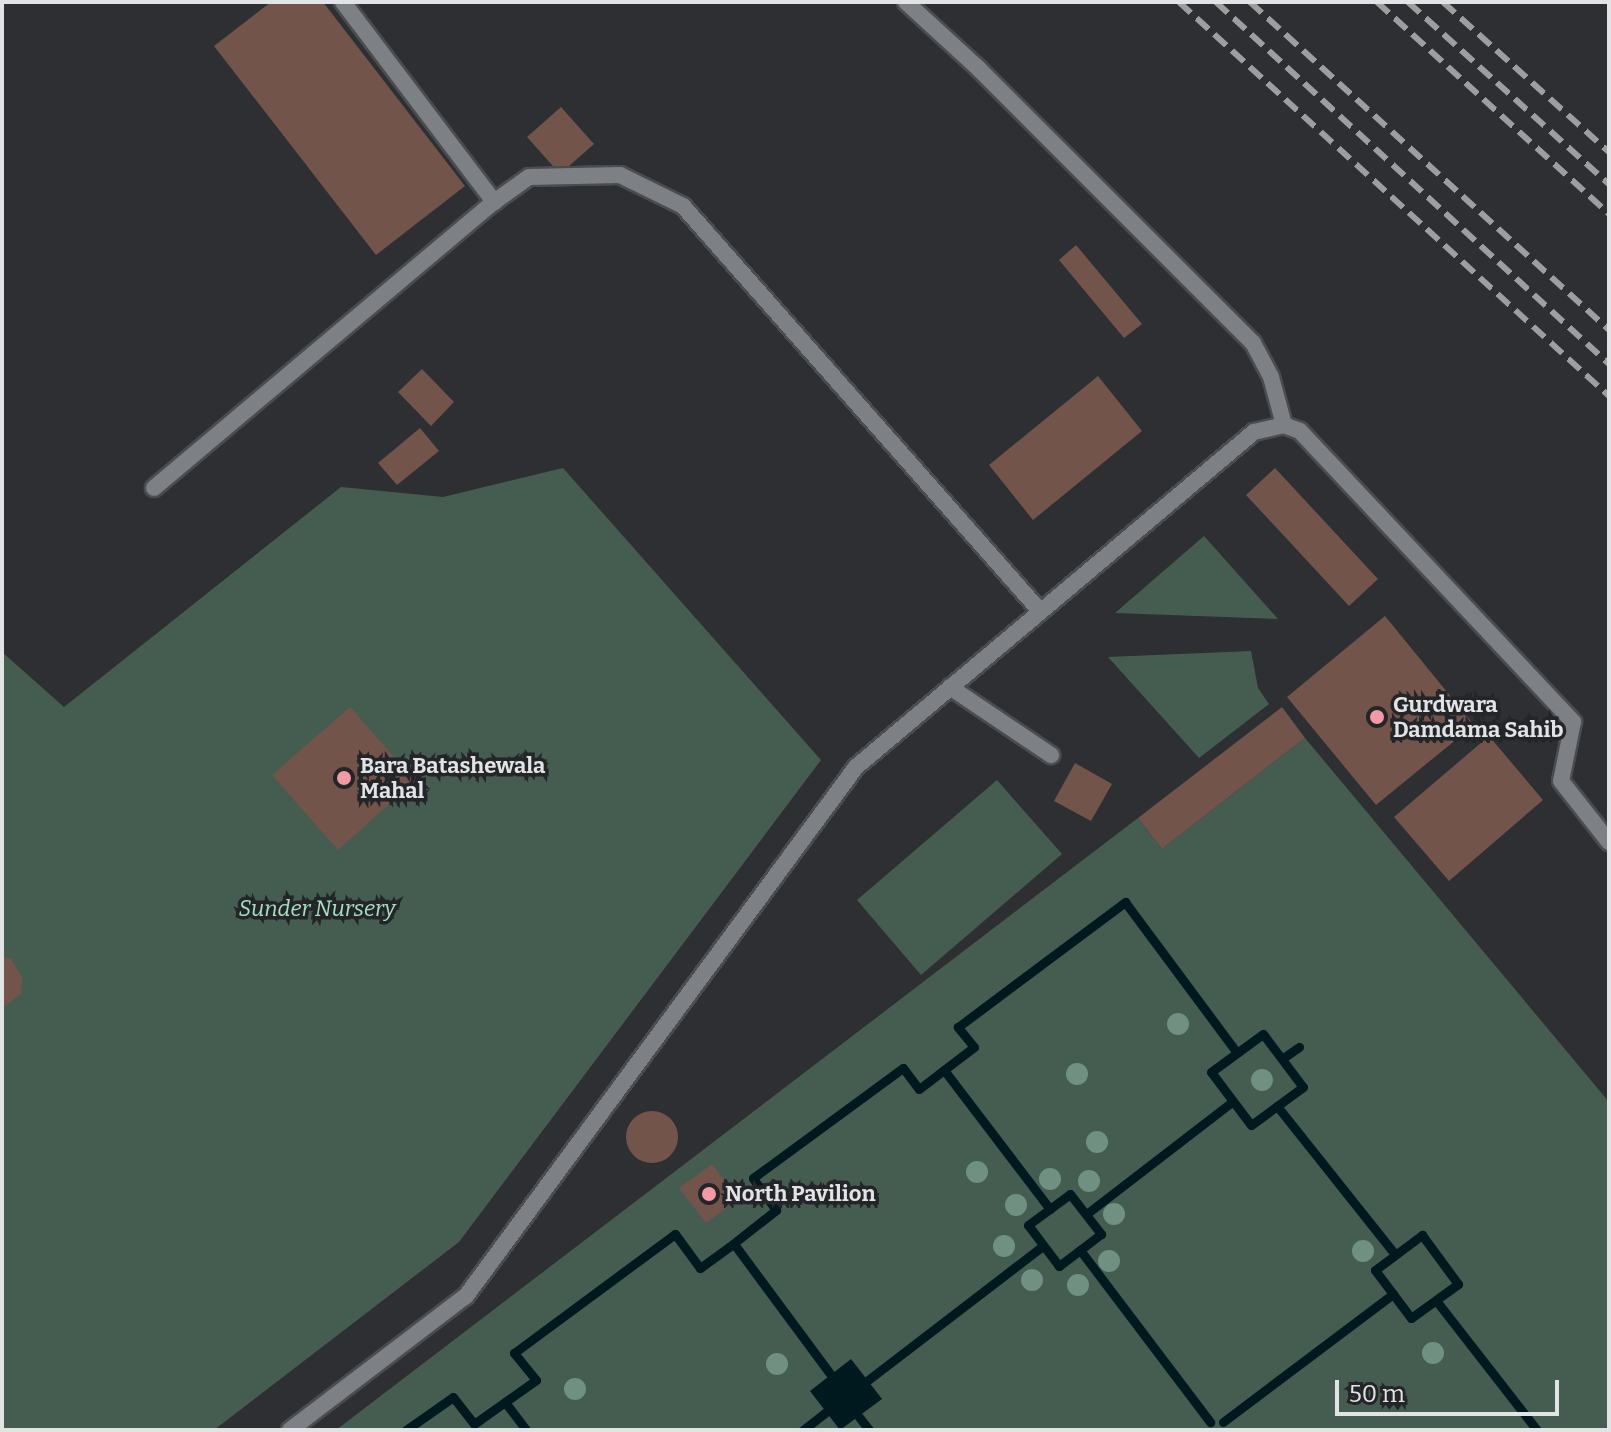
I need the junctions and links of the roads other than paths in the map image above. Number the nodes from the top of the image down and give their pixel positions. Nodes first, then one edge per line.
1 (343, 2) edge
2 (906, 2) edge
3 (494, 202) junction
4 (1284, 425) junction
5 (154, 488) dead end
6 (1040, 611) junction
7 (950, 687) junction
8 (1051, 755) dead end
9 (1609, 842) edge
10 (290, 1430) edge

1 - 3 lane
2 - 4 lane
3 - 5 lane
3 - 6 lane
4 - 6 lane
4 - 9 lane
6 - 7 lane
7 - 8 lane
7 - 10 lane

